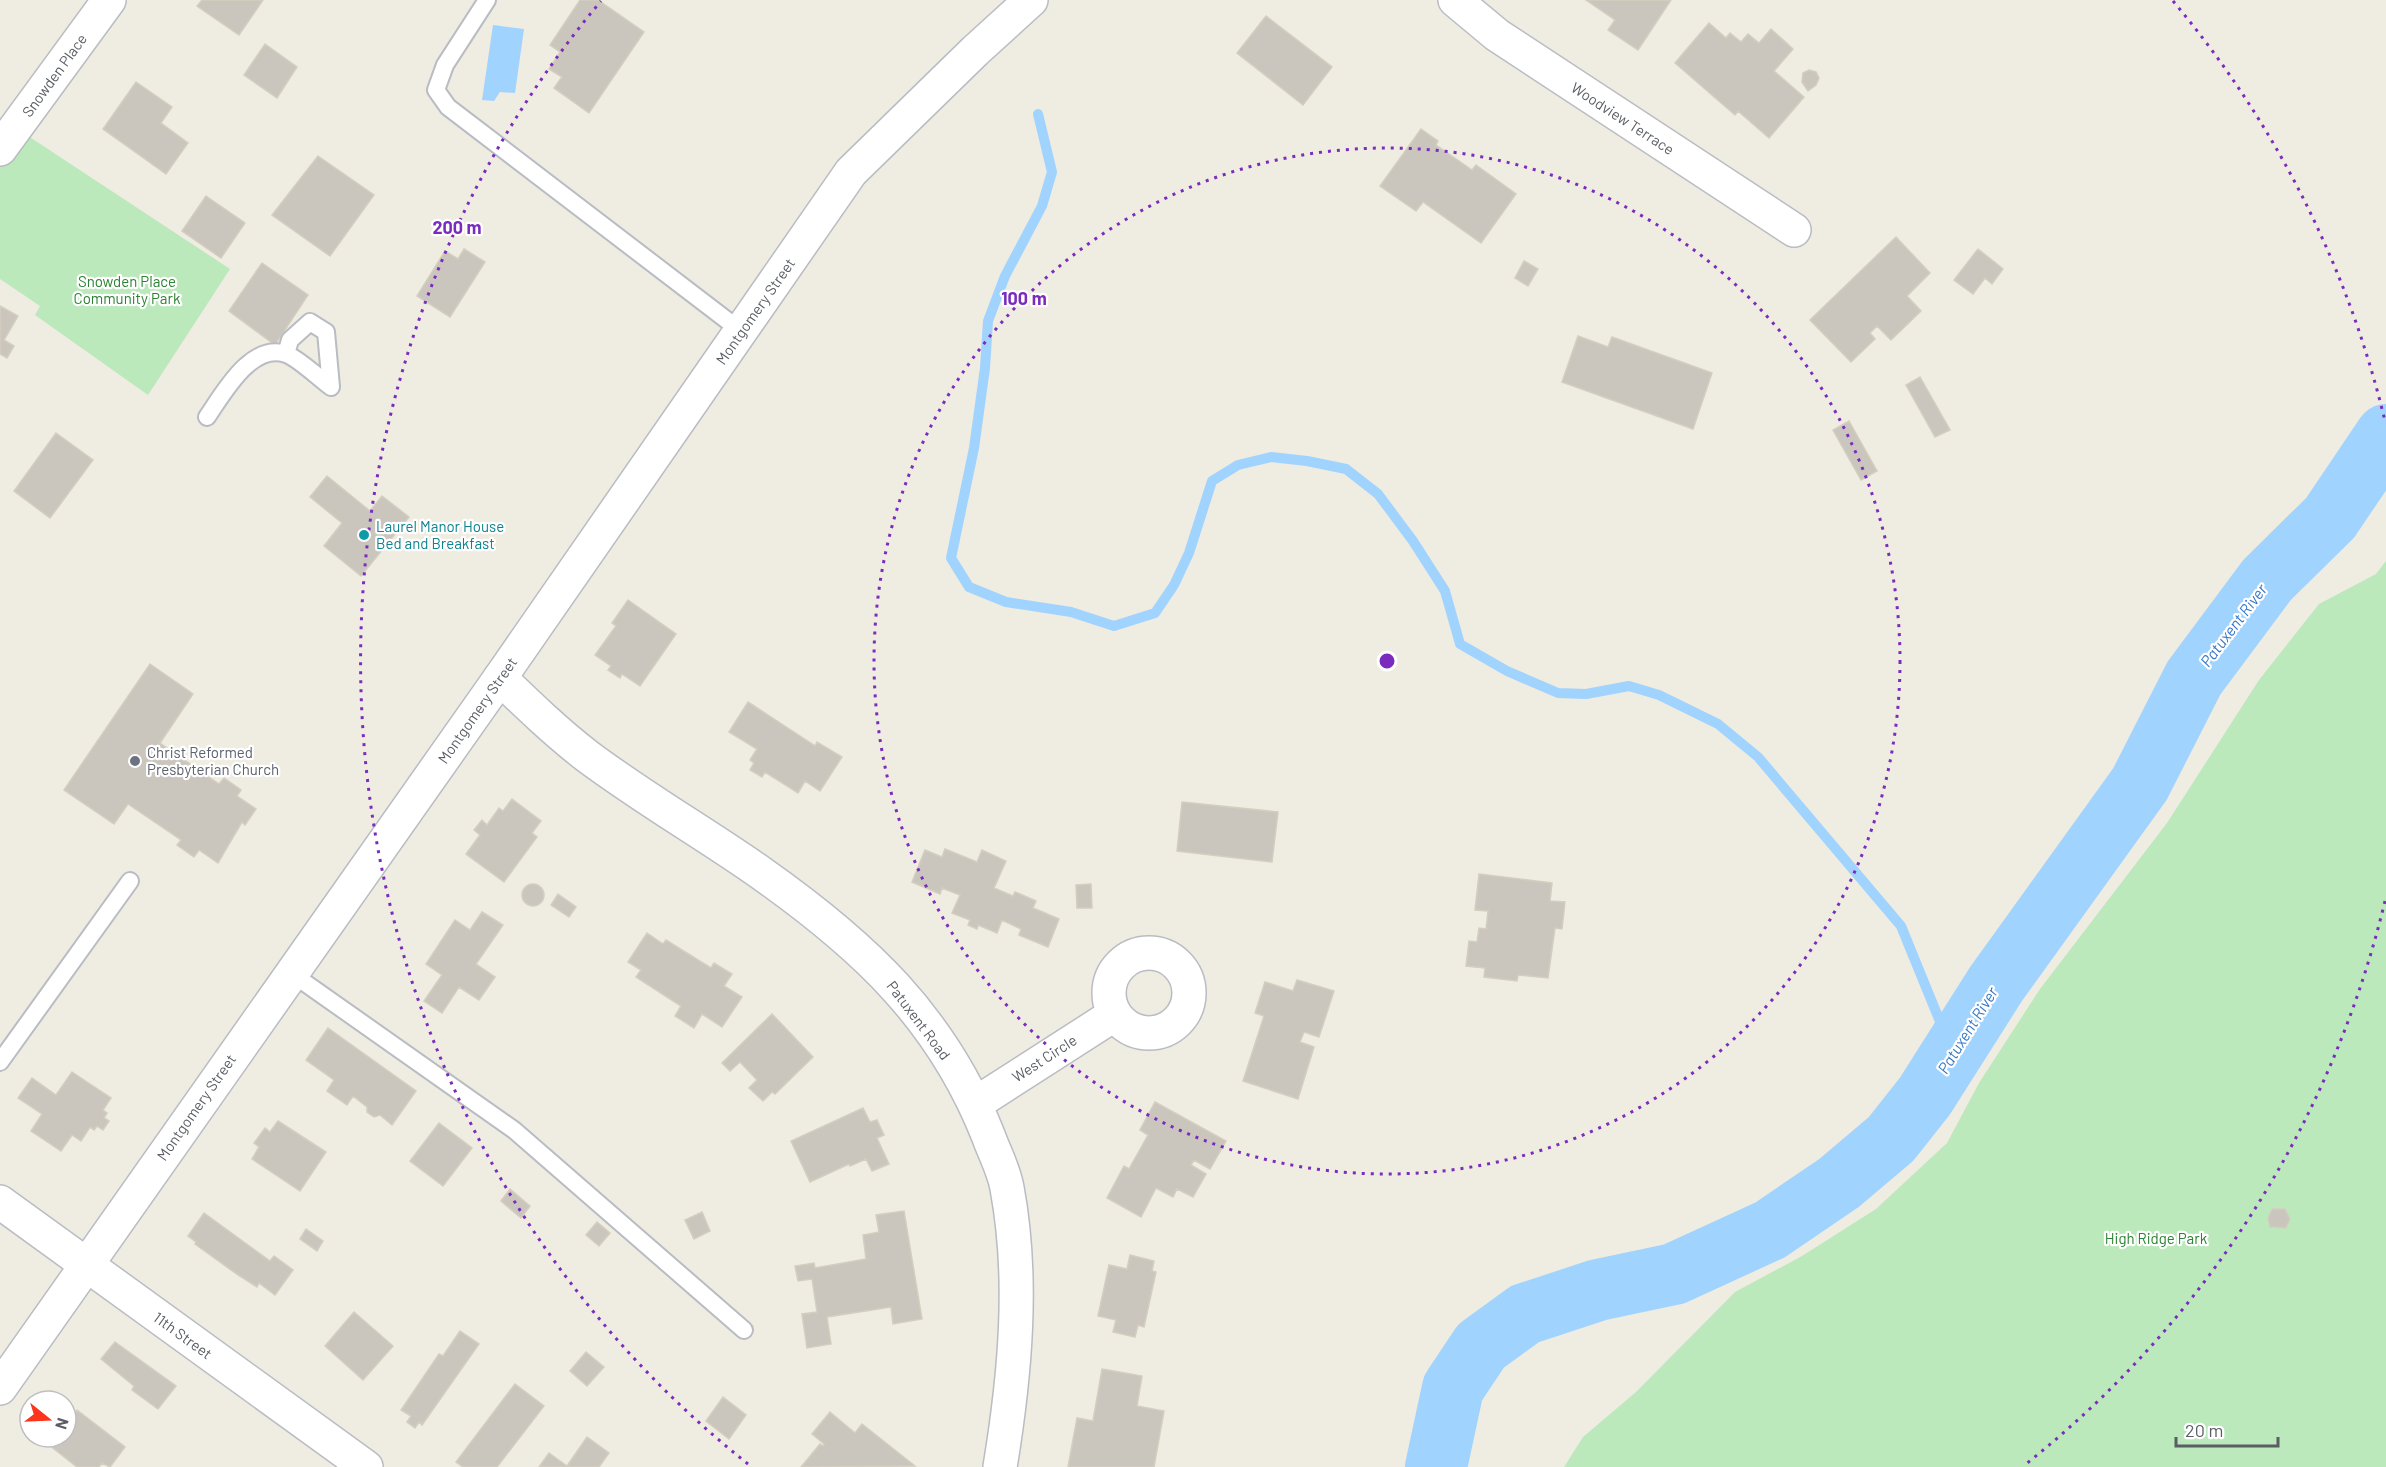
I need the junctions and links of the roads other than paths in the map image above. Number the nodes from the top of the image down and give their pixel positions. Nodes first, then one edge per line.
1 (109, 0) edge
2 (487, 0) edge
3 (1031, 0) edge
4 (1455, 0) edge
5 (0, 149) edge
6 (1794, 230) dead end
7 (741, 331) junction
8 (286, 354) dead end
9 (207, 417) dead end
10 (500, 678) junction
11 (130, 881) dead end
12 (291, 973) junction
13 (1115, 1014) dead end
14 (0, 1062) edge
15 (975, 1104) junction
16 (0, 1202) edge
17 (85, 1265) junction
18 (744, 1330) dead end
19 (0, 1388) edge
20 (366, 1467) edge
21 (1000, 1467) edge

1 - 5 street, Snowden Place
2 - 7 lane
3 - 7 street, Montgomery Street
4 - 6 street, Woodview Terrace
7 - 10 street, Montgomery Street
8 - 9 lane
10 - 12 street, Montgomery Street
10 - 15 street, Patuxent Road
11 - 14 lane
12 - 17 street, Montgomery Street
12 - 18 lane
13 - 15 street, West Circle
15 - 21 street, Patuxent Road
16 - 17 street, 11th Street
17 - 19 street, Montgomery Street
17 - 20 street, 11th Street

